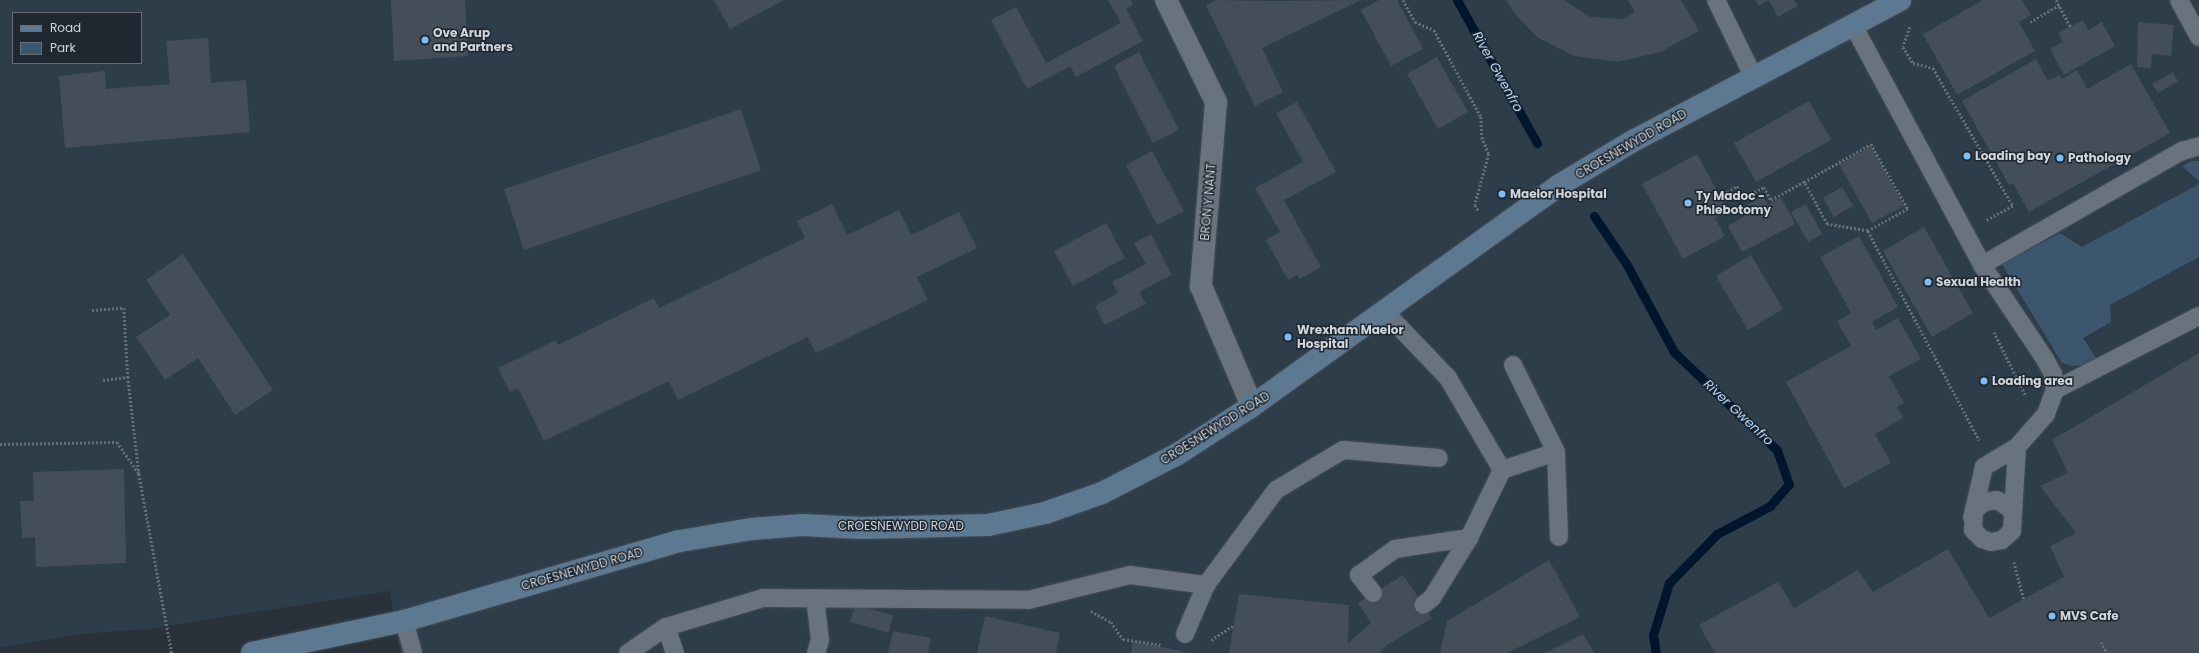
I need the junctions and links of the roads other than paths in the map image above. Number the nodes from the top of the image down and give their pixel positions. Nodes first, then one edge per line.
1 (1166, 0) edge
2 (1716, 0) edge
3 (1900, 0) edge
4 (2179, 0) edge
5 (1853, 25) junction
6 (2199, 37) edge
7 (1753, 76) junction
8 (2199, 146) edge
9 (1982, 265) junction
10 (1385, 312) junction
11 (2199, 316) edge
12 (1513, 365) dead end
13 (2055, 390) junction
14 (1252, 406) junction
15 (2017, 447) junction
16 (1556, 452) junction
17 (1440, 458) dead end
18 (1502, 470) junction
19 (2012, 512) junction
20 (1972, 518) junction
21 (1559, 537) dead end
22 (1469, 538) junction
23 (1206, 585) junction
24 (1373, 593) dead end
25 (815, 598) junction
26 (1423, 605) dead end
27 (404, 621) junction
28 (666, 627) junction
29 (1185, 634) dead end
30 (252, 653) edge
31 (413, 653) edge
32 (628, 653) edge
33 (675, 653) edge
34 (816, 653) edge

1 - 14 street, BRON Y NANT
2 - 7 lane
3 - 5 street, CROESNEWYDD ROAD
4 - 6 lane
5 - 7 street, CROESNEWYDD ROAD
5 - 9 lane
7 - 10 street, CROESNEWYDD ROAD
8 - 9 lane
9 - 13 lane
10 - 14 street, CROESNEWYDD ROAD
10 - 18 lane
11 - 13 lane
12 - 16 lane
13 - 15 lane
14 - 27 street, CROESNEWYDD ROAD
15 - 19 lane
15 - 20 lane
16 - 18 lane
16 - 21 lane
17 - 23 lane
18 - 22 lane
19 - 20 lane
19 - 20 lane
22 - 24 lane
22 - 26 lane
23 - 25 lane
23 - 29 lane
25 - 28 lane
25 - 34 lane
27 - 30 street, CROESNEWYDD ROAD
27 - 31 lane
28 - 32 lane
28 - 33 lane

